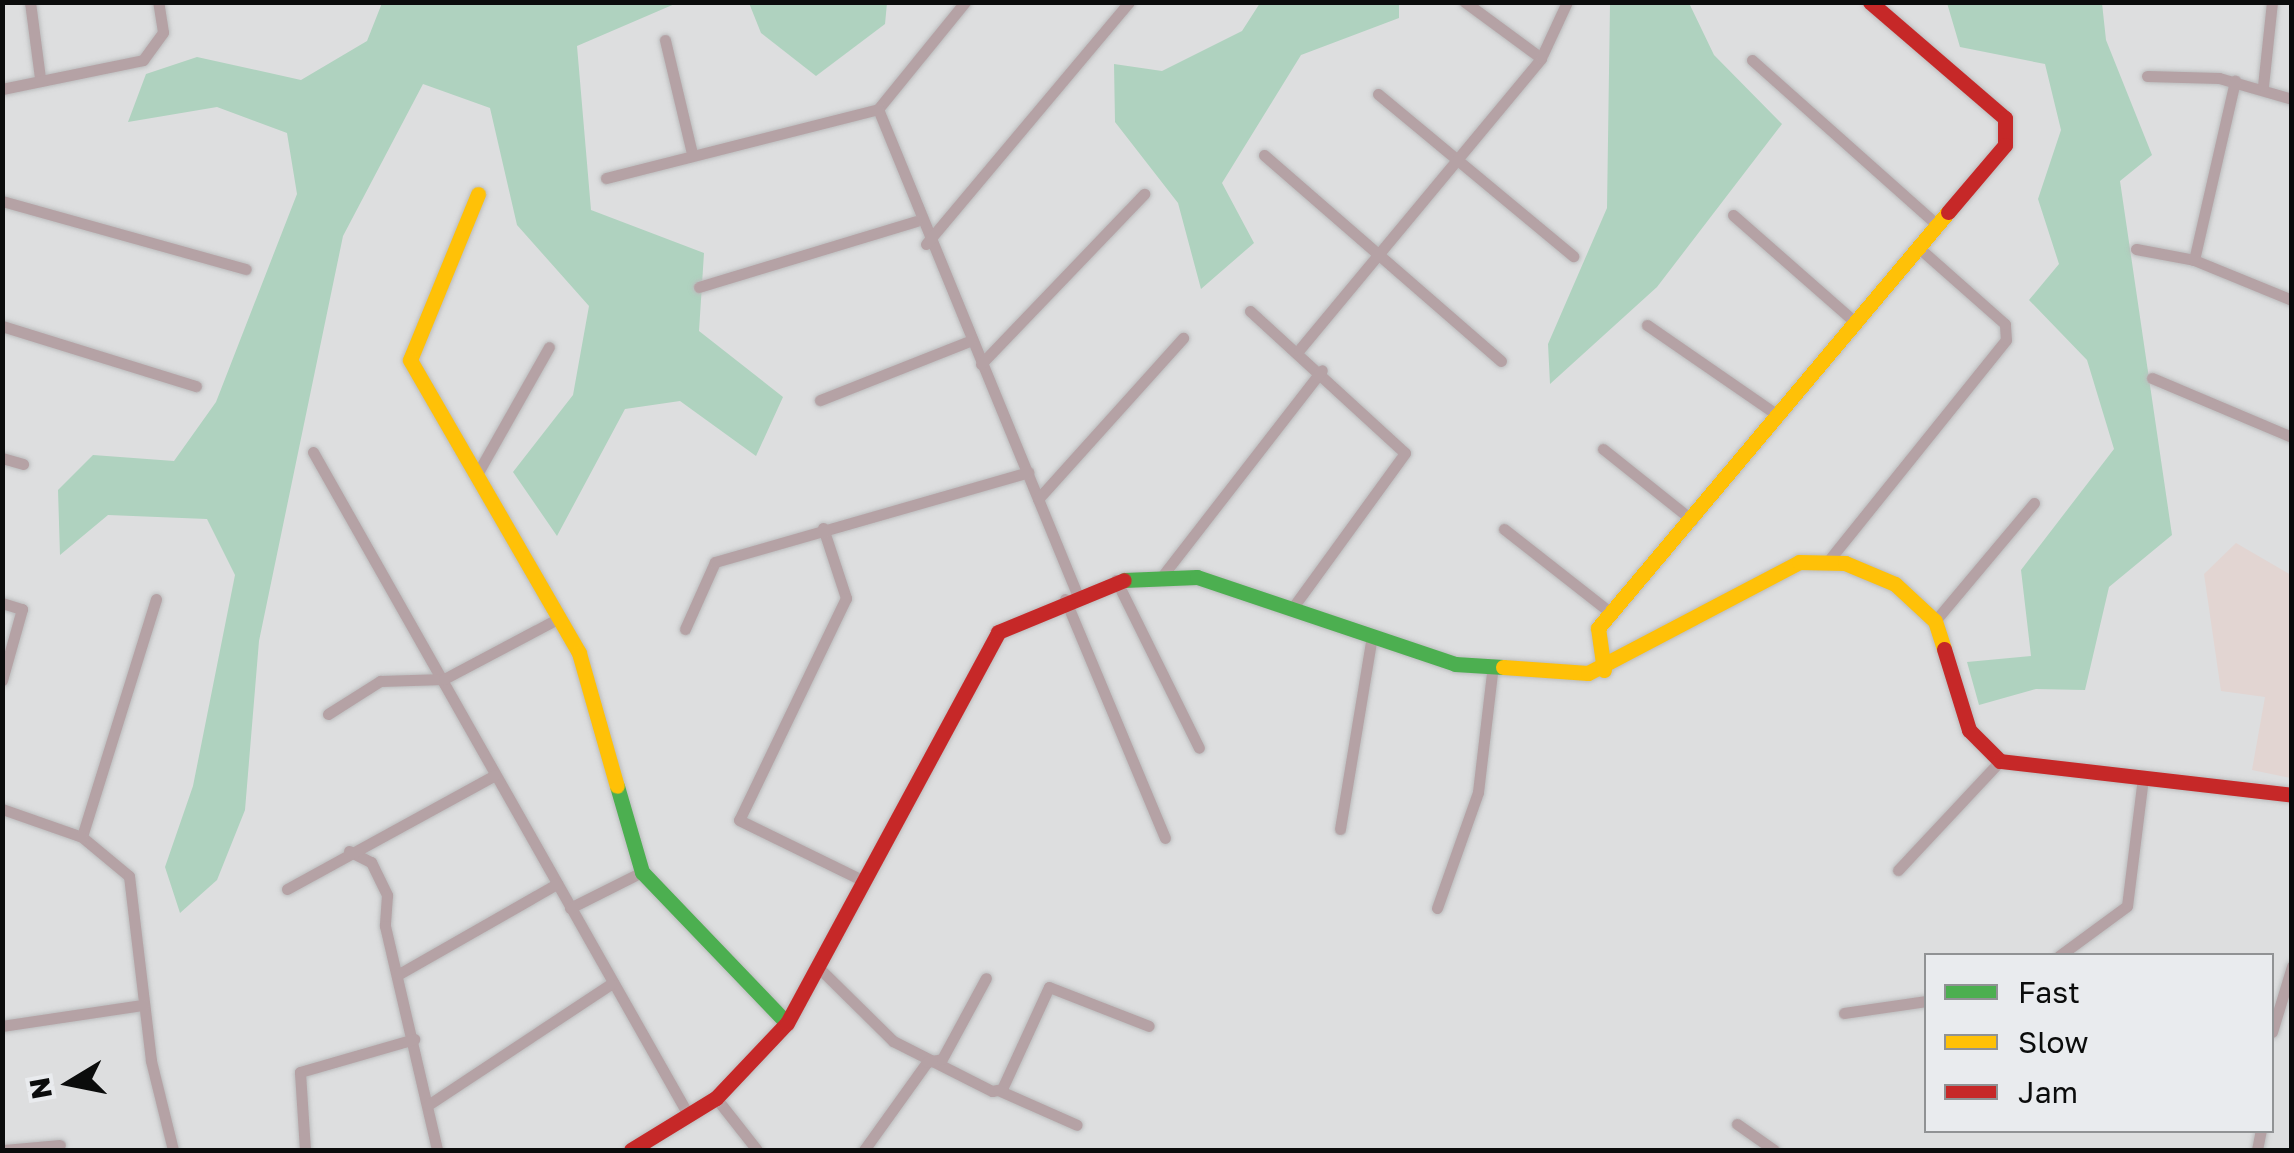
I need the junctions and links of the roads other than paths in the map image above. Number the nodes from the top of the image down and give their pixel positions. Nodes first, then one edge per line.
1 (30, 2) edge
2 (158, 2) edge
3 (966, 2) edge
4 (1129, 2) edge
5 (1465, 2) edge
6 (1567, 2) edge
7 (2272, 2) edge
8 (1873, 3) edge
9 (664, 40) dead end
10 (1542, 58) junction
11 (1752, 60) dead end
12 (2148, 76) dead end
13 (40, 78) junction
14 (2235, 81) junction
15 (2263, 86) junction
16 (2, 89) edge
17 (1378, 94) dead end
18 (2292, 99) edge
19 (878, 110) junction
20 (692, 153) junction
21 (1264, 156) dead end
22 (1457, 160) junction
23 (606, 178) dead end
24 (478, 194) dead end
25 (1144, 194) dead end
26 (2, 201) edge
27 (1733, 216) dead end
28 (916, 220) junction
29 (1937, 225) junction
30 (926, 244) junction
31 (1918, 248) junction
32 (2136, 250) dead end
33 (1376, 254) junction
34 (1573, 256) dead end
35 (2194, 260) junction
36 (246, 270) dead end
37 (699, 287) dead end
38 (2292, 300) edge
39 (1250, 311) dead end
40 (1856, 323) junction
41 (1647, 325) dead end
42 (2, 326) edge
43 (1183, 338) dead end
44 (970, 341) junction
45 (549, 346) dead end
46 (1299, 350) junction
47 (1502, 362) dead end
48 (982, 364) junction
49 (1322, 370) junction
50 (2152, 378) dead end
51 (196, 386) dead end
52 (820, 400) dead end
53 (1779, 416) junction
54 (2292, 437) edge
55 (1603, 449) dead end
56 (312, 452) dead end
57 (2, 458) edge
58 (23, 464) dead end
59 (1028, 472) junction
60 (476, 476) junction
61 (1038, 499) junction
62 (2034, 503) dead end
63 (1692, 520) junction
64 (823, 528) junction
65 (1504, 529) dead end
66 (1830, 560) junction
67 (1163, 575) junction
68 (1116, 580) junction
69 (1071, 596) junction
70 (156, 599) dead end
71 (2, 602) edge
72 (1291, 610) junction
73 (1610, 613) junction
74 (559, 618) junction
75 (1935, 620) junction
76 (685, 630) dead end
77 (1371, 641) junction
78 (1604, 670) junction
79 (1492, 672) junction
80 (2, 680) edge
81 (444, 680) junction
82 (328, 714) dead end
83 (1199, 748) dead end
84 (2000, 760) junction
85 (495, 775) junction
86 (2143, 778) junction
87 (2292, 795) edge
88 (2, 810) edge
89 (1340, 829) dead end
90 (82, 837) junction
91 (1165, 838) dead end
92 (349, 851) junction
93 (1898, 870) dead end
94 (642, 872) junction
95 (864, 881) junction
96 (558, 884) junction
97 (287, 888) dead end
98 (570, 908) junction
99 (1437, 908) dead end
100 (2063, 953) edge
101 (2292, 966) edge
102 (822, 970) junction
103 (399, 974) junction
104 (986, 978) dead end
105 (611, 984) junction
106 (2289, 997) edge
107 (1924, 1001) edge
108 (142, 1004) junction
109 (1844, 1013) dead end
110 (786, 1023) junction
111 (2, 1026) edge
112 (1149, 1026) dead end
113 (2274, 1028) edge
114 (414, 1038) junction
115 (927, 1062) junction
116 (998, 1090) junction
117 (716, 1098) junction
118 (428, 1104) junction
119 (689, 1116) junction
120 (1737, 1124) dead end
121 (1076, 1125) dead end
122 (60, 1145) dead end
123 (4, 1150) edge
124 (172, 1150) edge
125 (305, 1150) edge
126 (437, 1150) edge
127 (631, 1150) edge
128 (757, 1150) edge
129 (864, 1150) edge
130 (1774, 1150) edge

1 - 13 street
2 - 13 street
3 - 19 street
4 - 30 street
5 - 10 street
6 - 10 street
7 - 15 street
8 - 29 street
9 - 20 street
10 - 22 street
11 - 29 street
12 - 14 street
13 - 16 street
14 - 15 street
14 - 35 street
15 - 18 street
17 - 22 street
19 - 20 street
19 - 28 street
20 - 23 street
21 - 33 street
22 - 33 street
22 - 34 street
24 - 60 street
25 - 48 street
26 - 36 street
27 - 40 street
28 - 30 street
28 - 37 street
29 - 31 street
30 - 44 street
31 - 40 street
31 - 66 street
32 - 35 street
33 - 46 street
33 - 47 street
35 - 38 street
39 - 46 street
40 - 53 street
41 - 53 street
42 - 51 street
43 - 61 street
44 - 48 street
44 - 52 street
45 - 60 street
46 - 49 street
48 - 59 street
49 - 67 street
49 - 72 street
50 - 54 street
53 - 63 street
55 - 63 street
56 - 81 street
57 - 58 street
59 - 61 street
59 - 64 street
60 - 74 street
61 - 69 street
62 - 75 street
63 - 73 street
64 - 76 street
64 - 95 street
65 - 73 street
66 - 75 street
66 - 78 street
67 - 68 street
67 - 72 street
68 - 69 street
68 - 83 street
69 - 91 street
69 - 95 street
70 - 90 street
71 - 80 street
72 - 77 street
73 - 78 street
74 - 81 street
74 - 94 street
75 - 84 street
77 - 79 street
77 - 89 street
78 - 79 street
79 - 99 street
81 - 82 street
81 - 85 street
84 - 86 street
84 - 93 street
85 - 92 street
85 - 96 street
86 - 87 street
86 - 100 street
88 - 90 street
90 - 108 street
92 - 97 street
92 - 103 street
94 - 98 street
94 - 110 street
95 - 102 street
96 - 98 street
96 - 103 street
98 - 105 street
101 - 106 street
102 - 110 street
102 - 115 street
103 - 114 street
104 - 115 street
105 - 118 street
105 - 119 street
106 - 113 street
107 - 109 street
108 - 111 street
108 - 124 street
110 - 117 street
112 - 116 street
114 - 118 street
114 - 125 street
115 - 116 street
115 - 129 street
116 - 121 street
117 - 119 street
117 - 128 street
118 - 126 street
119 - 127 street
120 - 130 street
122 - 123 street

